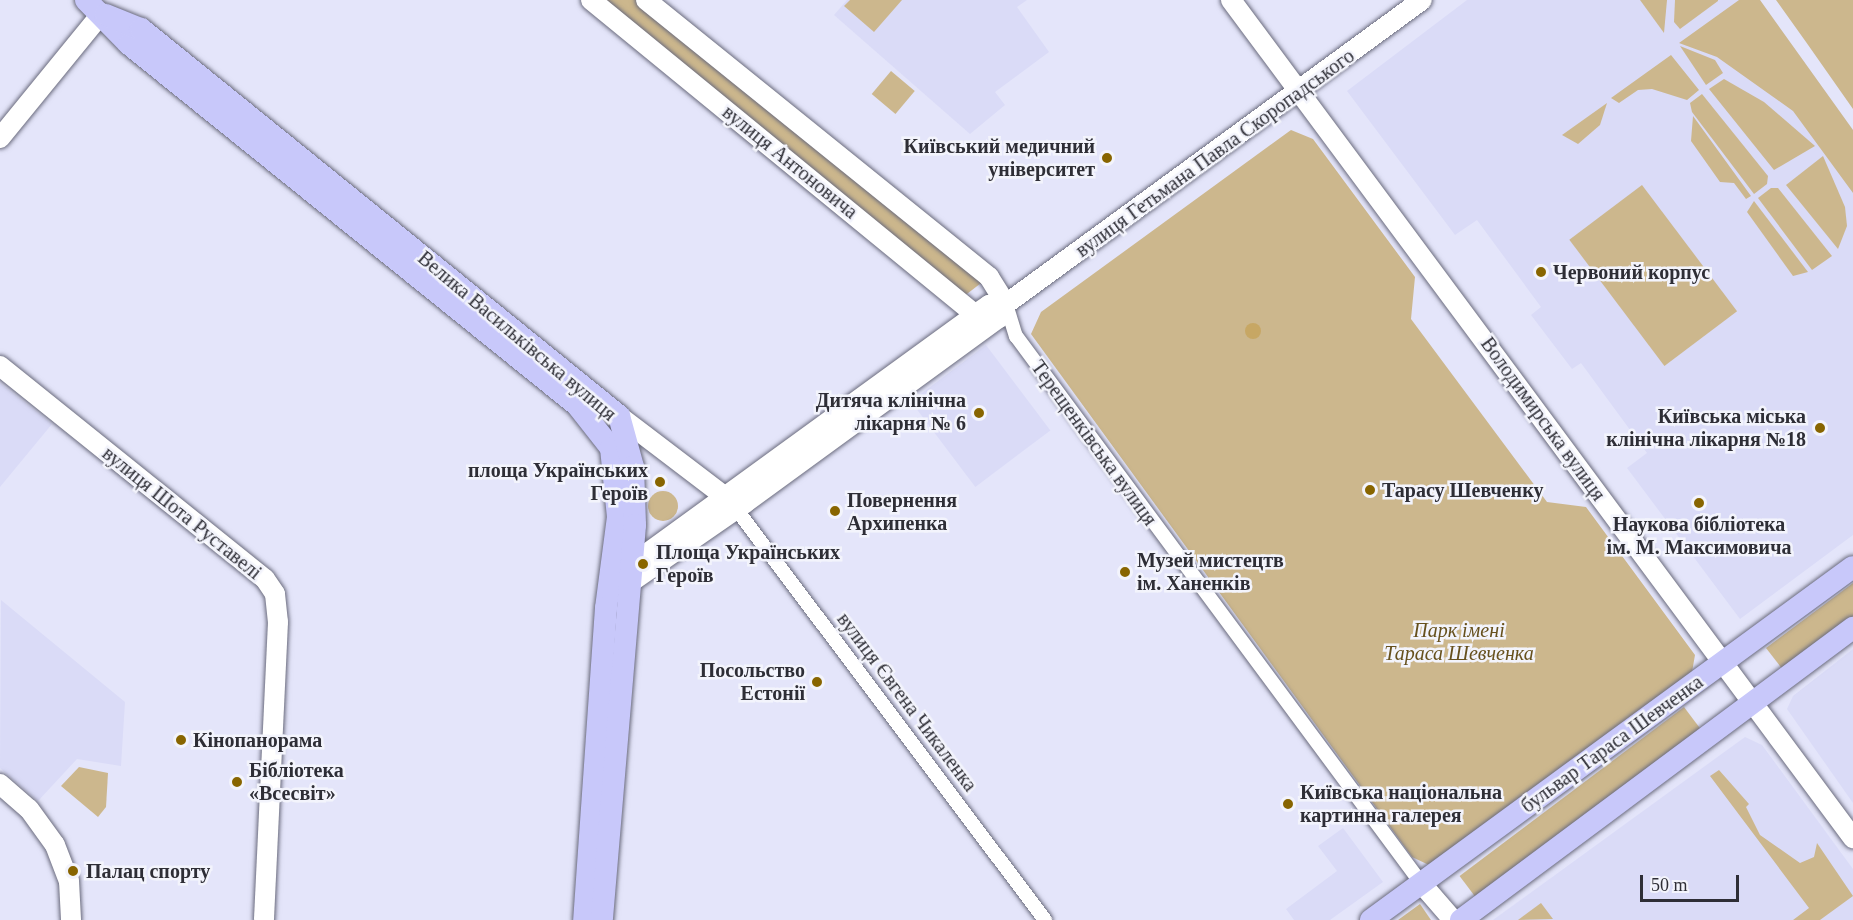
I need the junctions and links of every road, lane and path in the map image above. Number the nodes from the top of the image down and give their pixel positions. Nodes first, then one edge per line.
1 (591, 0) edge
2 (646, 0) edge
3 (1231, 0) edge
4 (1422, 0) edge
5 (100, 4) edge
6 (1299, 91) junction
7 (0, 138) edge
8 (1006, 304) junction
9 (982, 320) junction
10 (0, 366) edge
11 (619, 416) junction
12 (733, 503) junction
13 (1853, 567) edge
14 (623, 576) junction
15 (1853, 628) edge
16 (1722, 664) junction
17 (1752, 704) junction
18 (0, 784) edge
19 (1853, 838) edge
20 (1421, 883) junction
21 (71, 920) edge
22 (264, 920) edge
23 (584, 920) edge
24 (602, 920) edge
25 (1045, 920) edge
26 (1371, 920) edge
27 (1453, 920) edge
28 (1461, 920) edge

1 - 9 main road, вулиця Антоновича
2 - 8 main road, вулиця Антоновича
3 - 6 main road, Володимирська вулиця
4 - 6 main road, вулиця Гетьмана Павла Скоропадського
5 - 7 main road
5 - 11 main road, Велика Васильківська вулиця
5 - 14 main road, Велика Васильківська вулиця
6 - 8 main road, вулиця Гетьмана Павла Скоропадського
6 - 16 main road, Володимирська вулиця
8 - 9 main road, вулиця Гетьмана Павла Скоропадського
8 - 20 street, Терещенківська вулиця
9 - 12 main road, вулиця Гетьмана Павла Скоропадського
10 - 22 main road, вулиця Шота Руставелі
11 - 12 main road
11 - 14 main road, Велика Васильківська вулиця
12 - 14 main road
12 - 25 street, вулиця Євгена Чикаленка
13 - 16 main road, бульвар Тараса Шевченка
14 - 23 main road, Велика Васильківська вулиця
14 - 24 main road, Велика Васильківська вулиця
15 - 17 main road
16 - 17 main road, Володимирська вулиця
16 - 20 main road, бульвар Тараса Шевченка
17 - 19 main road, Володимирська вулиця
17 - 28 main road
18 - 21 main road
20 - 26 main road, бульвар Тараса Шевченка
20 - 27 main road, Терещенківська вулиця

